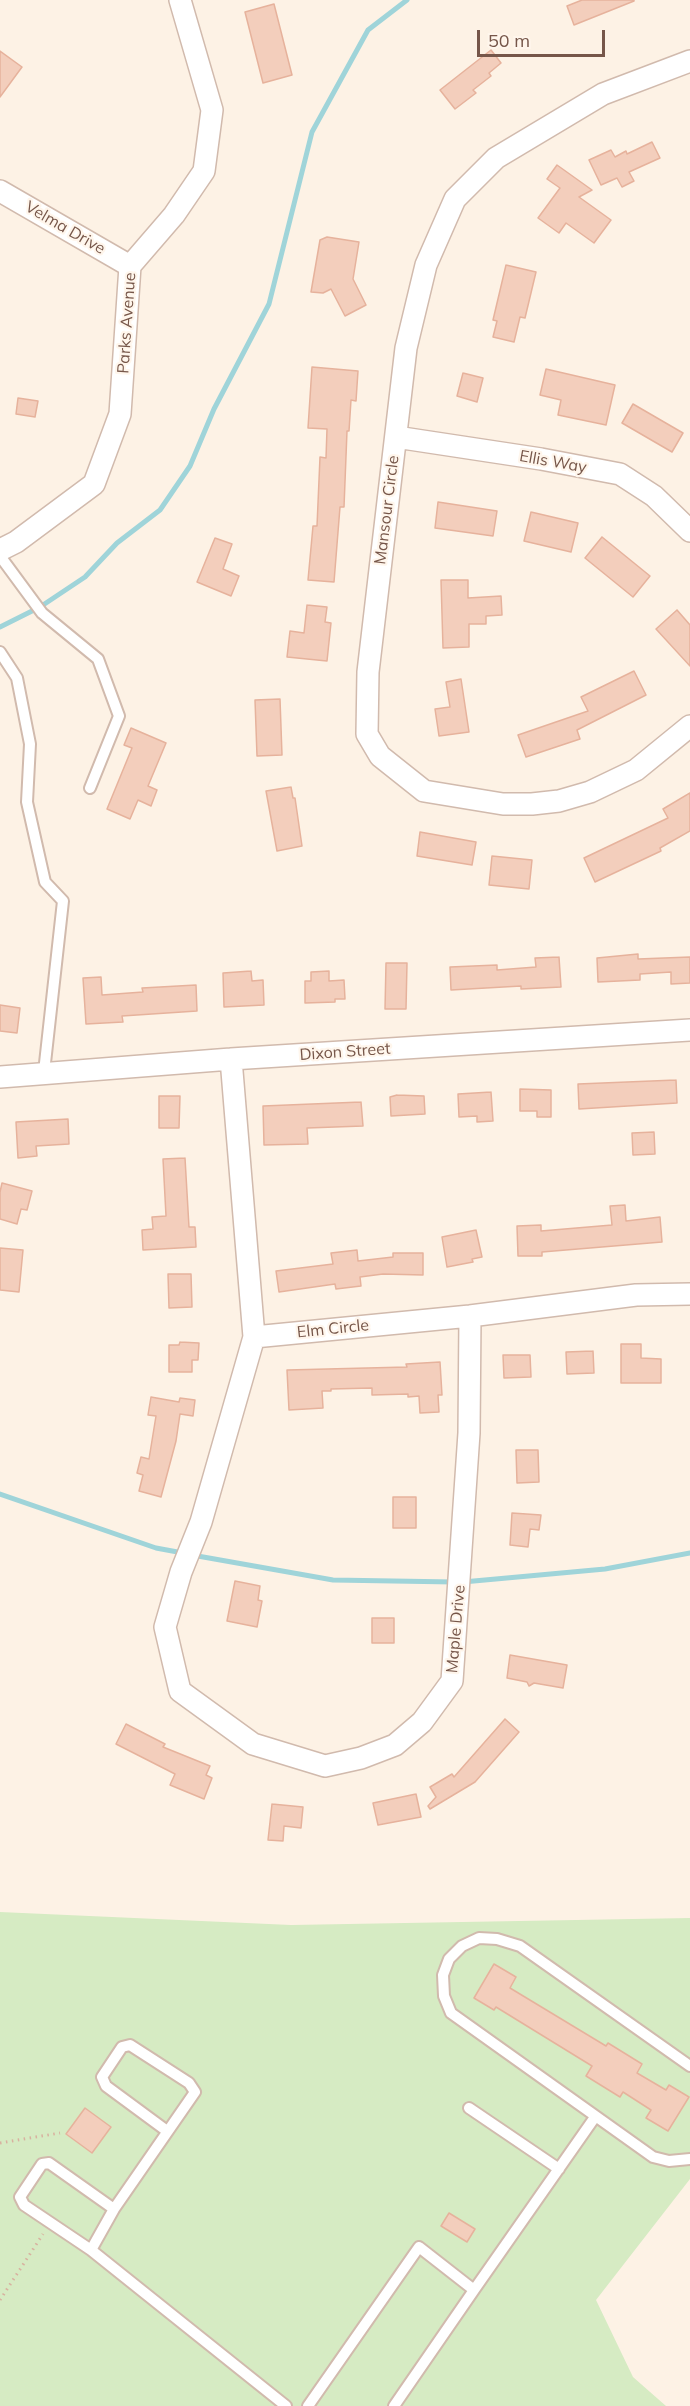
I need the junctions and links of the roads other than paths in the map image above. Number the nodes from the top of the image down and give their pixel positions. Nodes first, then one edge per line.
1 (180, 0) edge
2 (690, 61) edge
3 (0, 191) edge
4 (130, 266) junction
5 (396, 437) junction
6 (690, 531) edge
7 (0, 550) edge
8 (0, 556) edge
9 (0, 652) edge
10 (690, 726) edge
11 (90, 788) dead end
12 (690, 1030) edge
13 (231, 1059) junction
14 (44, 1072) junction
15 (0, 1077) edge
16 (690, 1294) edge
17 (470, 1316) junction
18 (254, 1337) junction
19 (690, 2066) edge
20 (469, 2108) dead end
21 (595, 2117) junction
22 (167, 2131) junction
23 (690, 2158) edge
24 (559, 2169) junction
25 (114, 2209) junction
26 (91, 2250) junction
27 (474, 2290) junction
28 (286, 2406) edge
29 (308, 2406) edge
30 (393, 2406) edge

1 - 4 street, Parks Avenue
2 - 5 street, Mansour Circle
3 - 4 street, Velma Drive
4 - 7 street, Parks Avenue
5 - 6 street, Ellis Way
5 - 10 street, Mansour Circle
8 - 11 lane
9 - 14 lane
12 - 13 street, Dixon Street
13 - 14 street, Dixon Street
13 - 18 street
14 - 15 street, Dixon Street
16 - 17 street, Elm Circle
17 - 18 street, Elm Circle
17 - 18 street, Maple Drive
19 - 21 lane
20 - 24 lane
21 - 23 lane
21 - 24 lane
22 - 22 lane
22 - 25 lane
24 - 27 lane
25 - 26 lane
25 - 26 lane
26 - 28 lane
27 - 29 lane
27 - 30 lane

